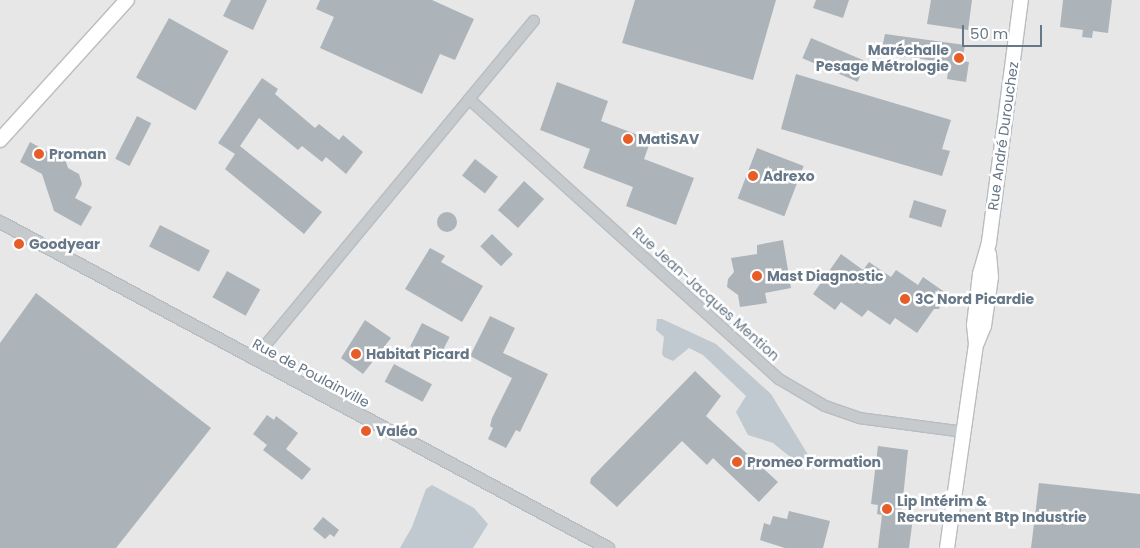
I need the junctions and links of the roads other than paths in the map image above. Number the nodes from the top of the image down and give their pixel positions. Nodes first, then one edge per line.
1 (127, 0) edge
2 (1021, 0) edge
3 (534, 21) dead end
4 (469, 99) junction
5 (0, 140) edge
6 (0, 222) edge
7 (254, 359) junction
8 (964, 432) junction
9 (949, 545) edge
10 (608, 548) edge

1 - 5 main road
2 - 8 main road, Rue André Durouchez
3 - 4 street
4 - 7 street
4 - 8 street, Rue Jean-Jacques Mention
6 - 7 street, Rue de Poulainville
7 - 10 street, Rue de Poulainville
8 - 9 main road, Rue André Durouchez

